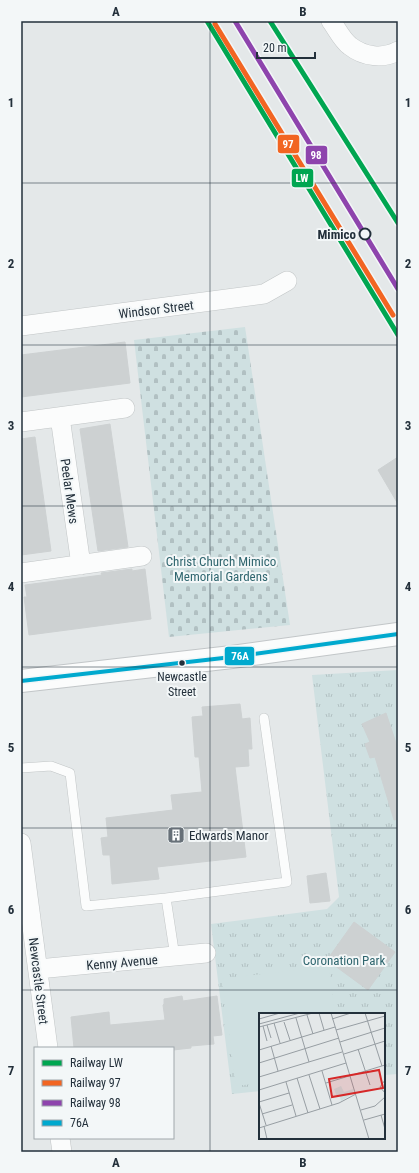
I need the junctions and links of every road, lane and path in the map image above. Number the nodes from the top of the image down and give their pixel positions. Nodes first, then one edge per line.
1 (331, 21) edge
2 (398, 51) edge
3 (287, 281) dead end
4 (21, 326) edge
5 (125, 408) dead end
6 (60, 417) junction
7 (21, 422) edge
8 (142, 556) dead end
9 (81, 564) junction
10 (21, 573) edge
11 (398, 634) edge
12 (21, 681) edge
13 (264, 718) dead end
14 (21, 768) edge
15 (21, 843) edge
16 (166, 898) junction
17 (206, 953) dead end
18 (175, 957) junction
19 (38, 969) junction
20 (48, 1047) edge
21 (60, 1139) edge
22 (62, 1152) edge

1 - 2 street
3 - 4 street, Windsor Street
5 - 6 street
6 - 7 street
6 - 9 street, Peelar Mews
8 - 9 street
9 - 10 street
11 - 12 main road
13 - 16 lane
14 - 16 lane
15 - 19 street, Newcastle Street
16 - 18 lane
17 - 18 street, Kenny Avenue
18 - 19 street, Kenny Avenue
19 - 20 street, Newcastle Street
21 - 22 street

